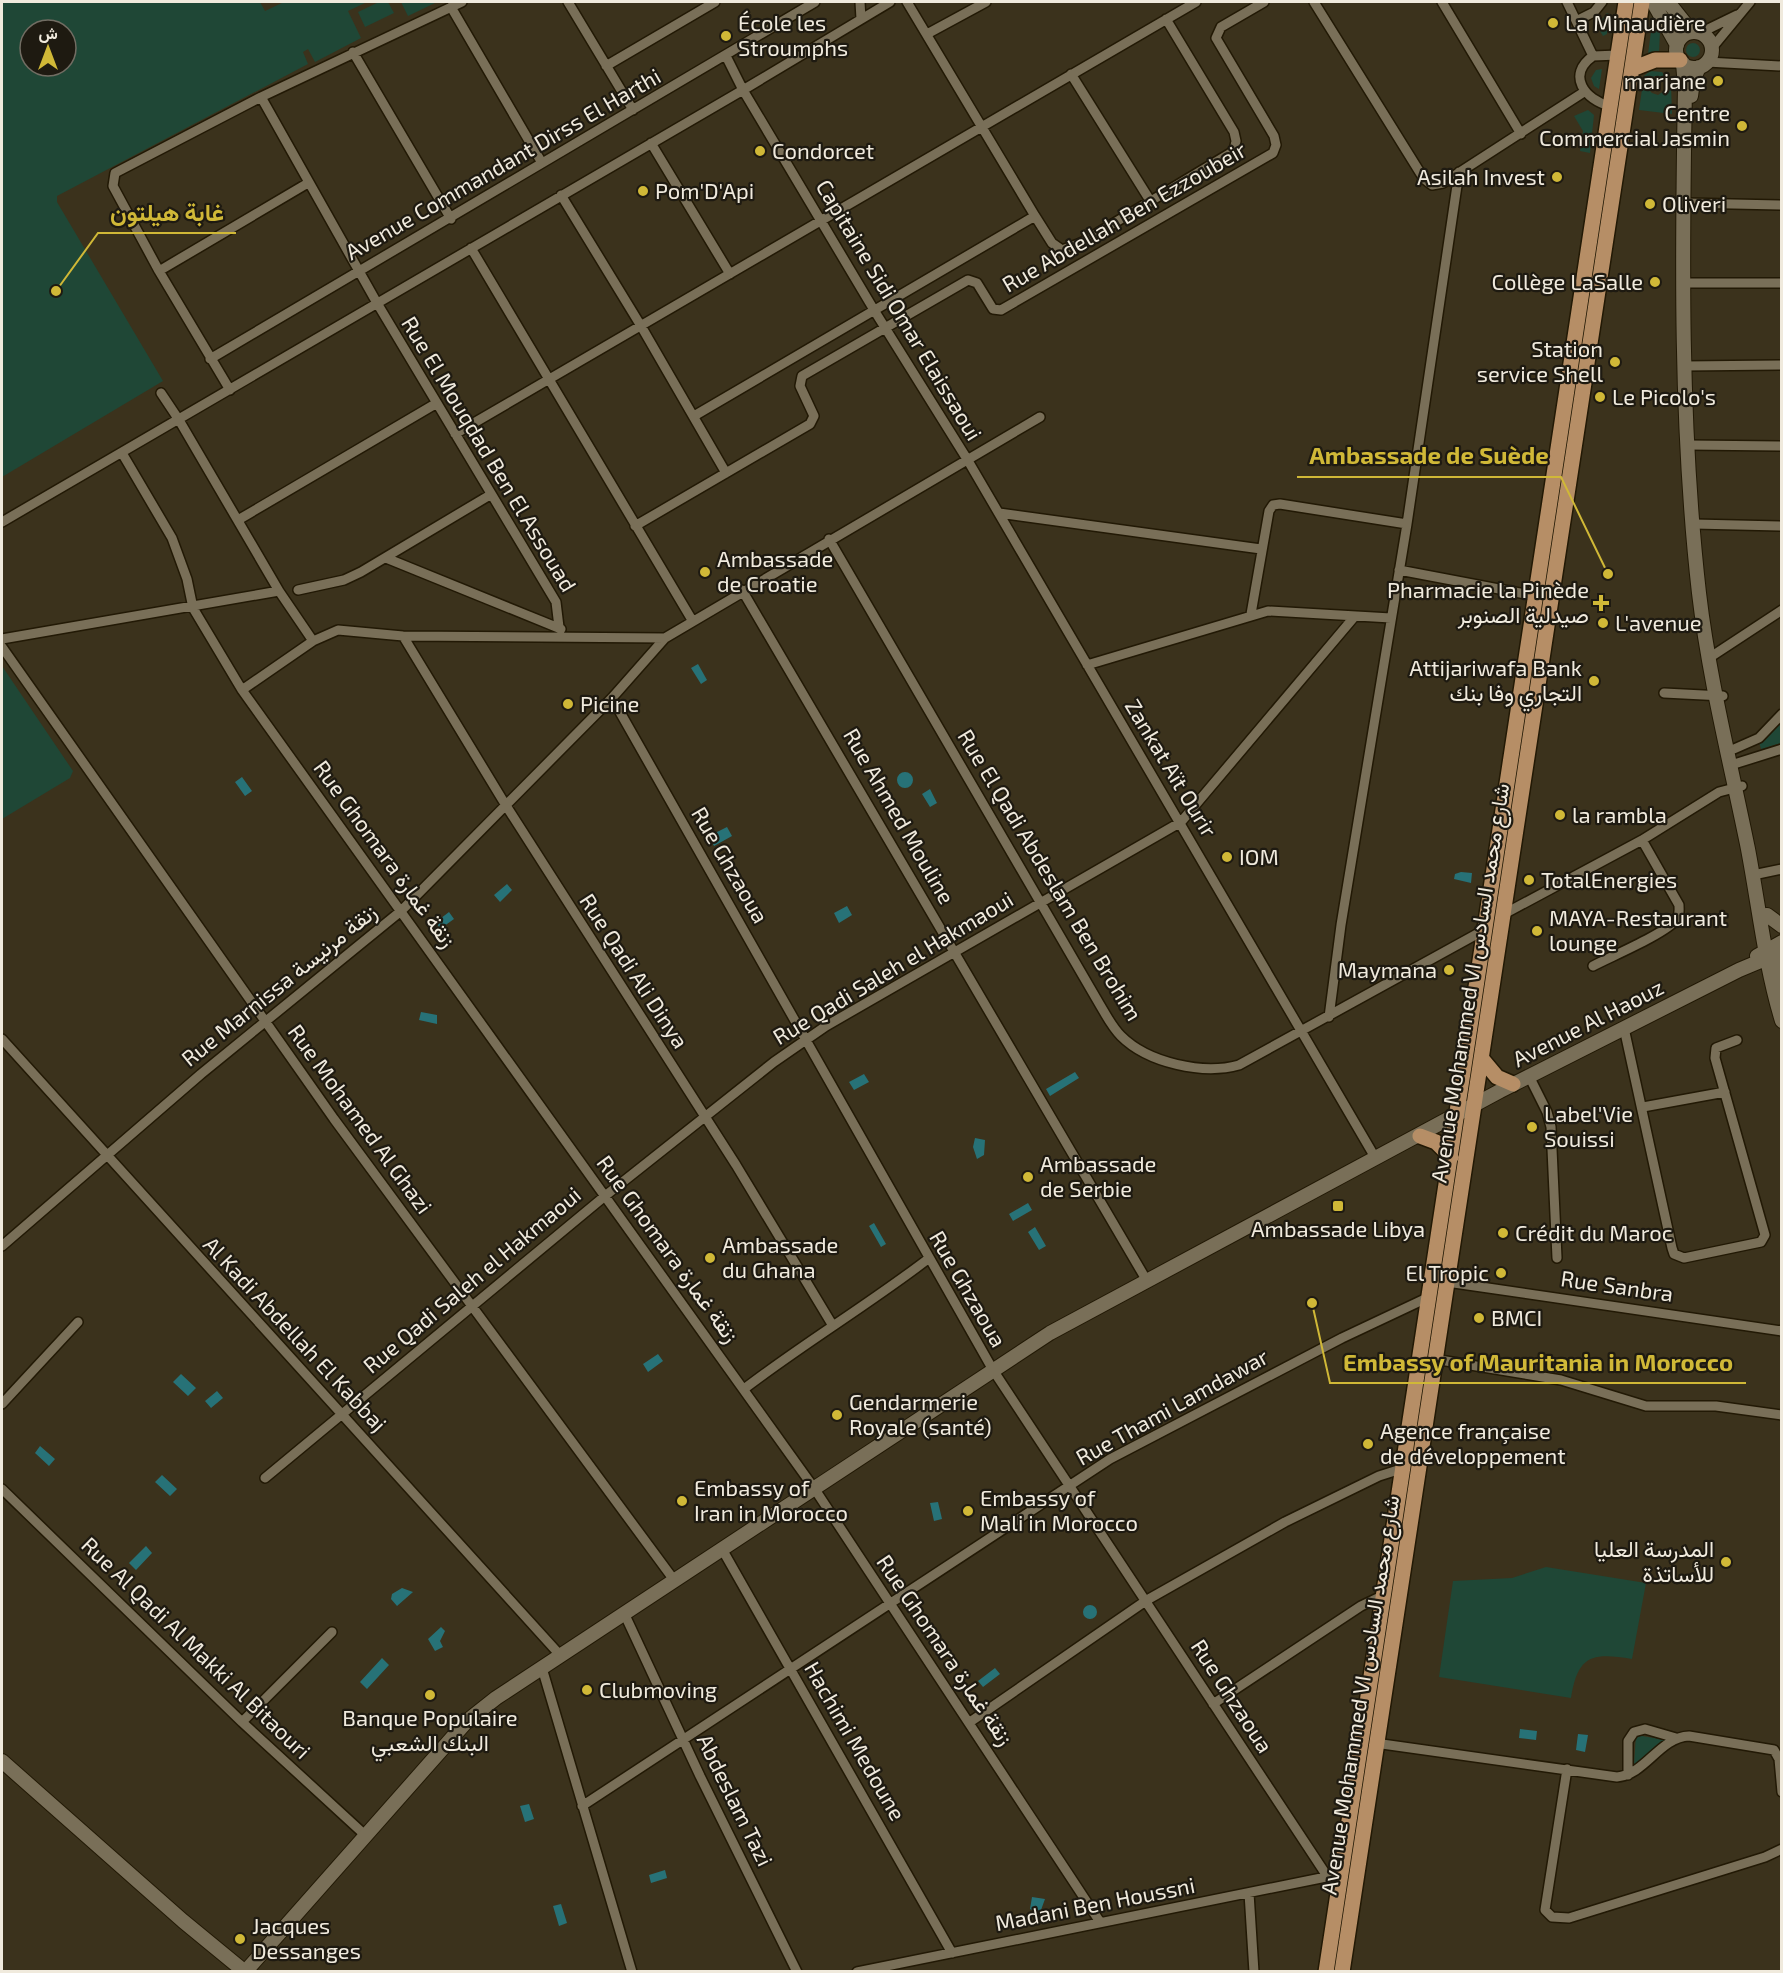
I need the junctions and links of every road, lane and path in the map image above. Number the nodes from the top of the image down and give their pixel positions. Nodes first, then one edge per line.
1 (462, 2) edge
2 (568, 2) edge
3 (715, 2) edge
4 (815, 2) edge
5 (860, 2) edge
6 (890, 2) edge
7 (907, 2) edge
8 (986, 2) edge
9 (1196, 2) edge
10 (1264, 2) edge
11 (1314, 2) edge
12 (1442, 2) edge
13 (1567, 2) edge
14 (1602, 2) edge
15 (1626, 2) edge
16 (1642, 2) edge
17 (1653, 2) edge
18 (1668, 2) edge
19 (1750, 2) edge
20 (451, 7) junction
21 (1737, 15) junction
22 (861, 19) junction
23 (1166, 19) junction
24 (1578, 20) junction
25 (927, 33) junction
26 (1696, 33) junction
27 (1712, 48) junction
28 (353, 52) junction
29 (1618, 55) junction
30 (726, 56) junction
31 (1593, 56) junction
32 (1680, 56) junction
33 (1703, 64) junction
34 (606, 66) junction
35 (1782, 66) edge
36 (1632, 69) junction
37 (1071, 74) junction
38 (1621, 86) junction
39 (743, 90) junction
40 (1584, 92) junction
41 (261, 97) junction
42 (1610, 106) junction
43 (633, 110) junction
44 (983, 127) junction
45 (1521, 134) junction
46 (651, 143) junction
47 (542, 163) junction
48 (1459, 172) junction
49 (308, 183) junction
50 (561, 195) junction
51 (1151, 202) junction
52 (1687, 203) junction
53 (1782, 205) edge
54 (1035, 216) junction
55 (451, 219) junction
56 (822, 220) junction
57 (471, 248) junction
58 (159, 271) junction
59 (359, 271) junction
60 (730, 274) junction
61 (1686, 283) junction
62 (1782, 284) edge
63 (377, 303) junction
64 (874, 310) junction
65 (641, 326) junction
66 (886, 329) junction
67 (210, 359) junction
68 (1782, 365) edge
69 (1687, 366) junction
70 (549, 381) junction
71 (230, 390) junction
72 (161, 393) dead end
73 (436, 402) junction
74 (694, 416) junction
75 (1040, 417) dead end
76 (179, 420) junction
77 (455, 434) junction
78 (1692, 446) junction
79 (1782, 446) edge
80 (122, 453) junction
81 (967, 459) junction
82 (726, 473) junction
83 (490, 495) junction
84 (999, 513) junction
85 (238, 520) junction
86 (2, 522) edge
87 (1407, 524) junction
88 (1697, 525) junction
89 (635, 526) junction
90 (1782, 526) edge
91 (829, 538) junction
92 (1262, 549) junction
93 (386, 558) junction
94 (1400, 570) junction
95 (298, 590) dead end
96 (742, 590) junction
97 (279, 591) junction
98 (1536, 596) junction
99 (192, 608) junction
100 (1782, 610) edge
101 (1251, 614) junction
102 (1355, 616) junction
103 (1391, 618) junction
104 (692, 620) junction
105 (559, 627) junction
106 (404, 636) junction
107 (570, 636) junction
108 (665, 638) junction
109 (2, 639) edge
110 (313, 641) junction
111 (2, 647) edge
112 (1712, 657) junction
113 (1087, 665) junction
114 (242, 690) junction
115 (1664, 693) dead end
116 (1720, 696) junction
117 (612, 698) junction
118 (1782, 714) edge
119 (1734, 749) junction
120 (1782, 749) edge
121 (1734, 764) junction
122 (1739, 787) junction
123 (505, 804) junction
124 (1181, 822) junction
125 (1642, 840) junction
126 (1782, 869) edge
127 (1756, 874) junction
128 (1043, 903) junction
129 (401, 911) junction
130 (1504, 914) junction
131 (1767, 915) junction
132 (1782, 926) edge
133 (1486, 928) junction
134 (1773, 951) edge
135 (956, 953) junction
136 (1593, 966) dead end
137 (1782, 986) edge
138 (1329, 1017) junction
139 (1782, 1021) edge
140 (266, 1022) junction
141 (1624, 1028) junction
142 (1303, 1032) junction
143 (807, 1038) junction
144 (2, 1039) edge
145 (1737, 1040) dead end
146 (1482, 1059) junction
147 (1529, 1076) junction
148 (1514, 1084) junction
149 (1725, 1092) junction
150 (1474, 1106) junction
151 (1643, 1107) junction
152 (1457, 1115) junction
153 (705, 1119) junction
154 (1420, 1136) junction
155 (105, 1156) junction
156 (1451, 1157) junction
157 (1376, 1159) junction
158 (605, 1196) junction
159 (2, 1246) edge
160 (1557, 1258) dead end
161 (928, 1259) junction
162 (1147, 1281) junction
163 (1447, 1282) junction
164 (1429, 1297) junction
165 (472, 1307) junction
166 (78, 1322) dead end
167 (833, 1326) junction
168 (1782, 1331) edge
169 (1434, 1359) junction
170 (993, 1370) junction
171 (744, 1389) junction
172 (2, 1404) edge
173 (343, 1413) junction
174 (1782, 1415) edge
175 (1401, 1469) junction
176 (265, 1478) dead end
177 (1070, 1486) junction
178 (814, 1488) junction
179 (2, 1489) edge
180 (722, 1549) junction
181 (674, 1580) junction
182 (1382, 1596) junction
183 (1147, 1600) junction
184 (890, 1603) junction
185 (624, 1613) junction
186 (332, 1632) dead end
187 (560, 1655) junction
188 (791, 1667) junction
189 (542, 1668) junction
190 (1213, 1704) junction
191 (242, 1722) junction
192 (970, 1722) junction
193 (1676, 1738) junction
194 (683, 1739) junction
195 (1374, 1743) junction
196 (2, 1761) edge
197 (1567, 1768) junction
198 (1628, 1775) junction
199 (1781, 1782) edge
200 (1782, 1792) edge
201 (582, 1806) junction
202 (365, 1835) junction
203 (1782, 1849) edge
204 (1333, 1876) junction
205 (1249, 1893) junction
206 (1100, 1922) junction
207 (952, 1953) junction
208 (245, 1971) edge
209 (632, 1971) edge
210 (797, 1971) edge
211 (857, 1971) edge
212 (1254, 1971) edge
213 (1326, 1971) edge
214 (1342, 1971) edge

1 - 20 street
2 - 34 street
3 - 34 street
4 - 30 street, Avenue Commandant Dirss El Harthi
5 - 22 street
6 - 22 street
7 - 25 street
8 - 25 street
9 - 23 street
10 - 66 street, Rue Abdellah Ben Ezzoubeir
11 - 48 street
12 - 45 street
13 - 24 street
14 - 24 street
15 - 29 main road, Avenue Mohammed VI شارع محمد السادس
16 - 36 main road, Avenue Mohammed VI شارع محمد السادس
17 - 32 main road
18 - 26 main road
19 - 21 street
20 - 28 street
20 - 47 street
21 - 26 street
21 - 27 street
22 - 39 street
23 - 37 street
23 - 51 street, Rue Abdellah Ben Ezzoubeir
24 - 31 street
25 - 44 street
26 - 27 main road
26 - 32 main road
27 - 33 main road
28 - 41 street
28 - 55 street
29 - 31 street
29 - 38 main road, Avenue Mohammed VI شارع محمد السادس
30 - 39 street, Capitaine Sidi Omar Elaissaoui
30 - 43 street, Avenue Commandant Dirss El Harthi
31 - 40 street
32 - 33 main road
32 - 36 main road
32 - 52 main road
33 - 35 street
33 - 52 main road
34 - 43 street
36 - 38 main road, Avenue Mohammed VI شارع محمد السادس
37 - 44 street
37 - 51 street
38 - 42 main road, Avenue Mohammed VI شارع محمد السادس
38 - 130 main road, Avenue Mohammed VI شارع محمد السادس
39 - 46 street
39 - 56 street, Capitaine Sidi Omar Elaissaoui
40 - 42 street
40 - 45 street
41 - 49 street, Rue El Mouqdad Ben El Assouad
41 - 58 street
42 - 98 main road, Avenue Mohammed VI شارع محمد السادس
43 - 47 street, Avenue Commandant Dirss El Harthi
44 - 54 street
44 - 56 street
45 - 48 street
46 - 50 street
46 - 60 street
47 - 55 street, Avenue Commandant Dirss El Harthi
48 - 87 street
49 - 58 street
49 - 59 street, Rue El Mouqdad Ben El Assouad
50 - 57 street
50 - 65 street
51 - 54 street, Rue Abdellah Ben Ezzoubeir
52 - 53 street
52 - 61 main road
54 - 64 street, Rue Abdellah Ben Ezzoubeir
55 - 59 street, Avenue Commandant Dirss El Harthi
56 - 60 street
56 - 64 street, Capitaine Sidi Omar Elaissaoui
57 - 63 street
57 - 70 street
58 - 67 street
59 - 63 street, Rue El Mouqdad Ben El Assouad
59 - 67 street, Avenue Commandant Dirss El Harthi
60 - 65 street
61 - 62 street
61 - 69 main road
63 - 71 street
63 - 73 street, Rue El Mouqdad Ben El Assouad
64 - 66 street, Capitaine Sidi Omar Elaissaoui
64 - 74 street, Rue Abdellah Ben Ezzoubeir
65 - 70 street
65 - 74 street
66 - 81 street, Capitaine Sidi Omar Elaissaoui
66 - 82 street, Rue Abdellah Ben Ezzoubeir
67 - 71 street
68 - 69 street
69 - 78 main road
70 - 77 street
70 - 89 street
71 - 76 street
72 - 76 street
73 - 77 street, Rue El Mouqdad Ben El Assouad
73 - 85 street
74 - 82 street
75 - 81 street, Rue Marnissa زنقة مرنيسة
76 - 80 street
76 - 85 street
77 - 83 street, Rue El Mouqdad Ben El Assouad
78 - 79 street
78 - 88 main road
80 - 86 street
80 - 99 street
81 - 84 street, Zankat Aït Ourir
81 - 91 street, Rue Marnissa زنقة مرنيسة
82 - 89 street, Rue Abdellah Ben Ezzoubeir
83 - 93 street
83 - 105 street, Rue El Mouqdad Ben El Assouad
84 - 92 street
84 - 113 street, Zankat Aït Ourir
85 - 97 street
87 - 92 street
87 - 94 street
88 - 90 street
88 - 112 main road
89 - 104 street
91 - 96 street, Rue Marnissa زنقة مرنيسة
91 - 128 street, Rue El Qadi Abdeslam Ben Brohim
92 - 101 street
93 - 95 street
93 - 105 street
94 - 98 street
94 - 103 street
96 - 104 street, Rue Marnissa زنقة مرنيسة
96 - 135 street, Rue Ahmed Mouline
97 - 99 street
97 - 110 street
98 - 133 main road, Avenue Mohammed VI شارع محمد السادس
99 - 109 street
99 - 114 street, Rue Ghomara زنقة غمارة
100 - 112 street
101 - 102 street
101 - 113 street
102 - 103 street
102 - 124 street, Rue Qadi Saleh el Hakmaoui
103 - 138 street
104 - 108 street, Rue Marnissa زنقة مرنيسة
105 - 107 street
106 - 107 street
106 - 110 street
106 - 123 street, Rue Qadi Ali Dinya
107 - 108 street
108 - 117 street, Rue Marnissa زنقة مرنيسة
110 - 114 street
111 - 140 street, Rue Mohamed Al Ghazi
112 - 116 main road
113 - 124 street, Zankat Aït Ourir
114 - 129 street, Rue Ghomara زنقة غمارة
115 - 116 street
116 - 119 main road
116 - 121 main road
117 - 123 street, Rue Marnissa زنقة مرنيسة
117 - 143 street, Rue Ghzaoua
118 - 119 street
119 - 121 main road
120 - 121 street
121 - 122 main road
122 - 125 street
122 - 127 main road
123 - 129 street, Rue Marnissa زنقة مرنيسة
123 - 153 street, Rue Qadi Ali Dinya
124 - 128 street, Rue Qadi Saleh el Hakmaoui
124 - 142 street, Zankat Aït Ourir
125 - 130 street
125 - 136 street
126 - 127 street
127 - 131 main road
127 - 134 main road
128 - 135 street, Rue Qadi Saleh el Hakmaoui
128 - 142 street, Rue El Qadi Abdeslam Ben Brohim
129 - 140 street, Rue Marnissa زنقة مرنيسة
129 - 158 street, Rue Ghomara زنقة غمارة
130 - 146 main road, Avenue Mohammed VI شارع محمد السادس
131 - 132 main road
131 - 134 main road
133 - 138 street, Rue El Qadi Abdeslam Ben Brohim
133 - 152 main road, Avenue Mohammed VI شارع محمد السادس
134 - 137 main road
134 - 139 main road
134 - 141 main road, Avenue Al Haouz
135 - 143 street, Rue Qadi Saleh el Hakmaoui
135 - 162 street, Rue Ahmed Mouline
138 - 142 street, Rue El Qadi Abdeslam Ben Brohim
140 - 155 street, Rue Marnissa زنقة مرنيسة
140 - 165 street, Rue Mohamed Al Ghazi
141 - 147 main road, Avenue Al Haouz
141 - 151 street
142 - 157 street, Zankat Aït Ourir
143 - 153 street, Rue Qadi Saleh el Hakmaoui
143 - 161 street, Rue Ghzaoua
144 - 155 street, Al Kadi Abdellah El Kabbaj
145 - 149 street
146 - 148 main road
146 - 150 main road, Avenue Mohammed VI شارع محمد السادس
147 - 148 main road, Avenue Al Haouz
147 - 160 street
148 - 150 main road, Avenue Al Haouz
149 - 151 street
149 - 151 street
150 - 152 main road, Avenue Al Haouz
150 - 163 main road, Avenue Mohammed VI شارع محمد السادس
152 - 154 main road, Avenue Al Haouz
152 - 156 main road, Avenue Mohammed VI شارع محمد السادس
153 - 158 street, Rue Qadi Saleh el Hakmaoui
153 - 167 street, Rue Qadi Ali Dinya
154 - 156 main road
154 - 157 main road, Avenue Al Haouz
155 - 159 street, Rue Marnissa زنقة مرنيسة
155 - 173 street, Al Kadi Abdellah El Kabbaj
156 - 164 main road, Avenue Mohammed VI شارع محمد السادس
157 - 162 main road, Avenue Al Haouz
158 - 165 street, Rue Qadi Saleh el Hakmaoui
158 - 171 street, Rue Ghomara زنقة غمارة
161 - 167 street
161 - 170 street, Rue Ghzaoua
162 - 170 main road, Avenue Al Haouz
163 - 168 street, Rue Sanbra
163 - 169 main road, Avenue Mohammed VI شارع محمد السادس
164 - 175 main road, Avenue Mohammed VI شارع محمد السادس
164 - 177 street, Rue Thami Lamdawar
165 - 173 street, Rue Qadi Saleh el Hakmaoui
165 - 181 street, Rue Mohamed Al Ghazi
166 - 172 street
167 - 171 street
169 - 174 street
169 - 195 main road, Avenue Mohammed VI شارع محمد السادس
170 - 177 street, Rue Ghzaoua
170 - 178 main road, Avenue Al Haouz
171 - 178 street, Rue Ghomara زنقة غمارة
173 - 176 street, Rue Qadi Saleh el Hakmaoui
173 - 187 street, Al Kadi Abdellah El Kabbaj
175 - 182 main road, Avenue Mohammed VI شارع محمد السادس
175 - 183 street
177 - 183 street, Rue Ghzaoua
177 - 184 street, Rue Thami Lamdawar
178 - 180 main road, Avenue Al Haouz
178 - 184 street, Rue Ghomara زنقة غمارة
179 - 191 street, Rue Al Qadi Al Makki Al Bitaouri
180 - 181 main road, Avenue Al Haouz
180 - 188 street, Hachimi Medoune
181 - 185 main road, Avenue Al Haouz
182 - 190 street
182 - 204 main road, Avenue Mohammed VI شارع محمد السادس
183 - 190 street, Rue Ghzaoua
183 - 192 street
184 - 188 street, Rue Thami Lamdawar
184 - 192 street, Rue Ghomara زنقة غمارة
185 - 187 main road, Avenue Al Haouz
185 - 194 street, Abdeslam Tazi
186 - 191 street
187 - 189 main road, Avenue Al Haouz
188 - 194 street, Rue Thami Lamdawar
188 - 207 street, Hachimi Medoune
189 - 201 street
189 - 202 main road, Avenue Al Haouz
190 - 204 street, Rue Ghzaoua
191 - 202 street, Rue Al Qadi Al Makki Al Bitaouri
192 - 206 street, Rue Ghomara زنقة غمارة
193 - 198 street
193 - 198 street
193 - 199 street
194 - 201 street, Rue Thami Lamdawar
194 - 210 street, Abdeslam Tazi
195 - 197 street
195 - 214 main road, Avenue Mohammed VI شارع محمد السادس
196 - 208 main road
197 - 198 street
197 - 203 street
199 - 200 street
201 - 209 street
202 - 208 main road, Avenue Al Haouz
204 - 205 street, Madani Ben Houssni
204 - 213 main road, Avenue Mohammed VI شارع محمد السادس
205 - 206 street, Madani Ben Houssni
205 - 212 street
206 - 207 street, Madani Ben Houssni
207 - 211 street, Madani Ben Houssni

